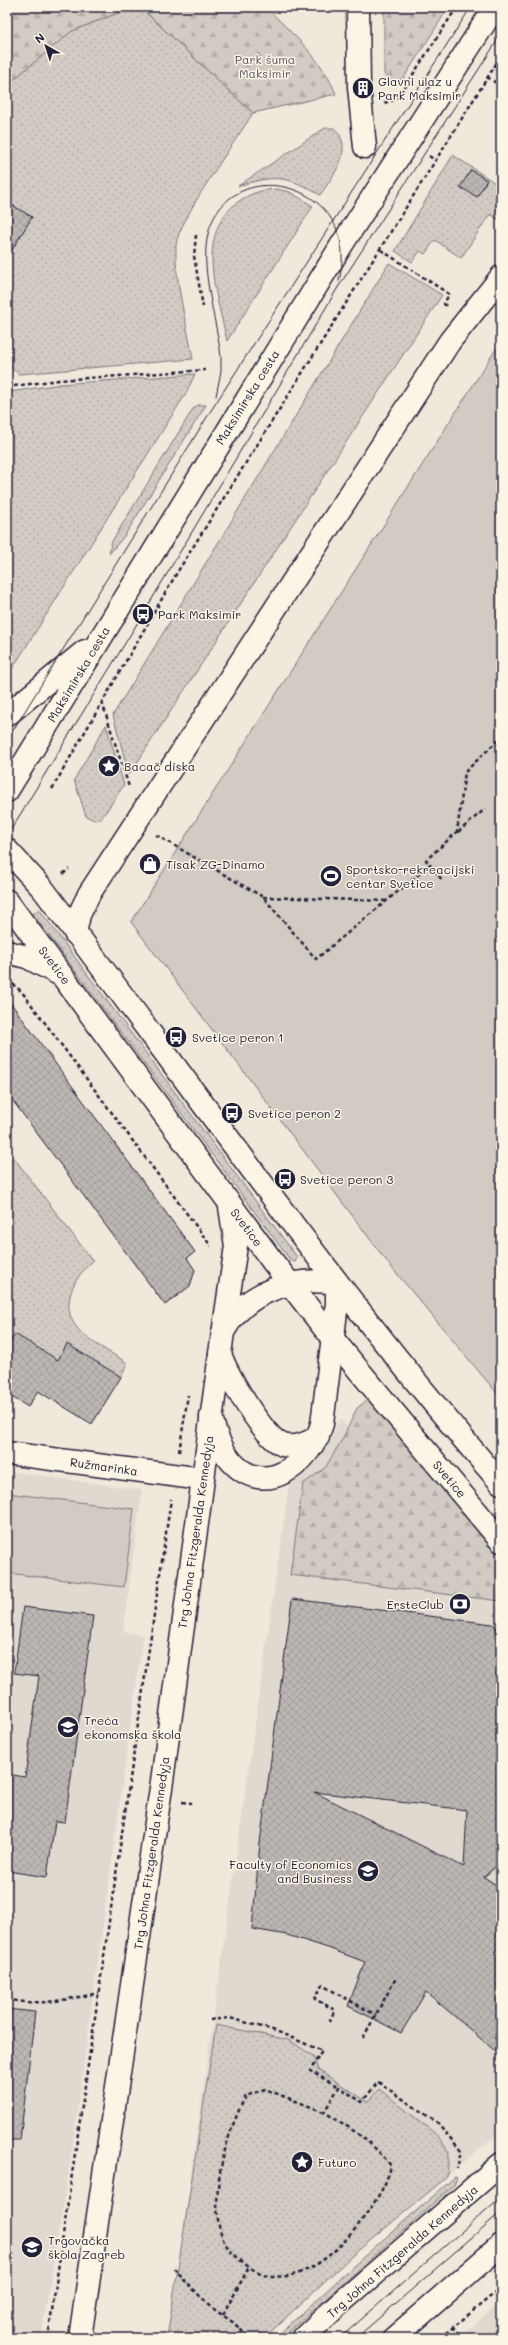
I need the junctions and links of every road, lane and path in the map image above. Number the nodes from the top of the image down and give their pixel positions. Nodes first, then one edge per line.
1 (358, 7) edge
2 (457, 7) edge
3 (495, 7) edge
4 (501, 56) edge
5 (487, 78) junction
6 (501, 86) edge
7 (382, 104) dead end
8 (365, 147) dead end
9 (429, 156) dead end
10 (435, 160) junction
11 (196, 235) dead end
12 (380, 250) junction
13 (501, 277) edge
14 (495, 299) edge
15 (203, 307) dead end
16 (449, 308) dead end
17 (205, 370) dead end
18 (7, 387) edge
19 (104, 631) junction
20 (102, 702) junction
21 (7, 715) edge
22 (501, 737) edge
23 (52, 789) dead end
24 (7, 792) edge
25 (132, 795) dead end
26 (485, 809) dead end
27 (457, 832) junction
28 (156, 835) dead end
29 (7, 850) edge
30 (430, 866) junction
31 (69, 869) dead end
32 (63, 874) dead end
33 (443, 881) dead end
34 (263, 897) junction
35 (7, 901) edge
36 (390, 901) junction
37 (75, 933) junction
38 (7, 952) edge
39 (64, 977) junction
40 (7, 979) edge
41 (229, 1204) junction
42 (214, 1249) dead end
43 (337, 1283) junction
44 (290, 1284) junction
45 (224, 1332) junction
46 (332, 1338) junction
47 (220, 1354) junction
48 (188, 1394) dead end
49 (211, 1417) junction
50 (318, 1437) junction
51 (7, 1453) edge
52 (178, 1456) dead end
53 (202, 1479) junction
54 (501, 1483) edge
55 (172, 1491) dead end
56 (501, 1541) edge
57 (396, 1978) dead end
58 (99, 1993) junction
59 (7, 1999) edge
60 (376, 2015) junction
61 (210, 2020) dead end
62 (329, 2022) dead end
63 (363, 2038) dead end
64 (339, 2087) junction
65 (324, 2112) junction
66 (501, 2164) edge
67 (457, 2170) dead end
68 (501, 2245) edge
69 (249, 2267) junction
70 (174, 2268) dead end
71 (501, 2288) edge
72 (223, 2315) junction
73 (452, 2327) junction
74 (48, 2338) edge
75 (80, 2338) edge
76 (249, 2338) edge
77 (303, 2338) edge
78 (394, 2338) edge
79 (440, 2338) edge
80 (462, 2338) edge

1 - 8 main road
2 - 7 path
3 - 19 main road, Maksimirska cesta
4 - 5 path
5 - 6 path
5 - 10 path
9 - 10 path
10 - 12 path
11 - 15 path
12 - 16 path
12 - 20 path
13 - 14 main road
14 - 37 main road
17 - 18 path
19 - 21 main road
19 - 24 main road, Maksimirska cesta
20 - 23 path
20 - 25 path
22 - 27 path
26 - 27 path
27 - 30 path
28 - 34 path
29 - 37 main road
30 - 33 path
30 - 36 path
31 - 32 path
34 - 36 path
34 - 36 path
35 - 39 main road, Svetice
37 - 43 main road
38 - 39 main road
39 - 41 main road, Svetice
40 - 42 path
41 - 44 main road, Svetice
41 - 45 main road
43 - 44 main road, Trg Johna Fitzgeralda Kennedyja
43 - 46 main road
43 - 54 main road
44 - 45 main road, Trg Johna Fitzgeralda Kennedyja
44 - 46 main road, Svetice
45 - 47 main road, Trg Johna Fitzgeralda Kennedyja
46 - 50 main road
46 - 56 main road, Svetice
47 - 49 main road, Trg Johna Fitzgeralda Kennedyja
47 - 50 main road
48 - 52 path
49 - 50 main road
49 - 53 main road, Trg Johna Fitzgeralda Kennedyja
51 - 53 main road, Ružmarinka
53 - 75 main road, Trg Johna Fitzgeralda Kennedyja
55 - 58 path
57 - 60 path
58 - 59 path
58 - 74 path
60 - 62 path
60 - 63 path
61 - 64 path
64 - 65 path
64 - 67 path
65 - 69 path
65 - 69 path
66 - 77 main road, Trg Johna Fitzgeralda Kennedyja
68 - 78 main road
69 - 72 path
70 - 72 path
71 - 73 path
72 - 76 path
73 - 79 path
73 - 80 path

